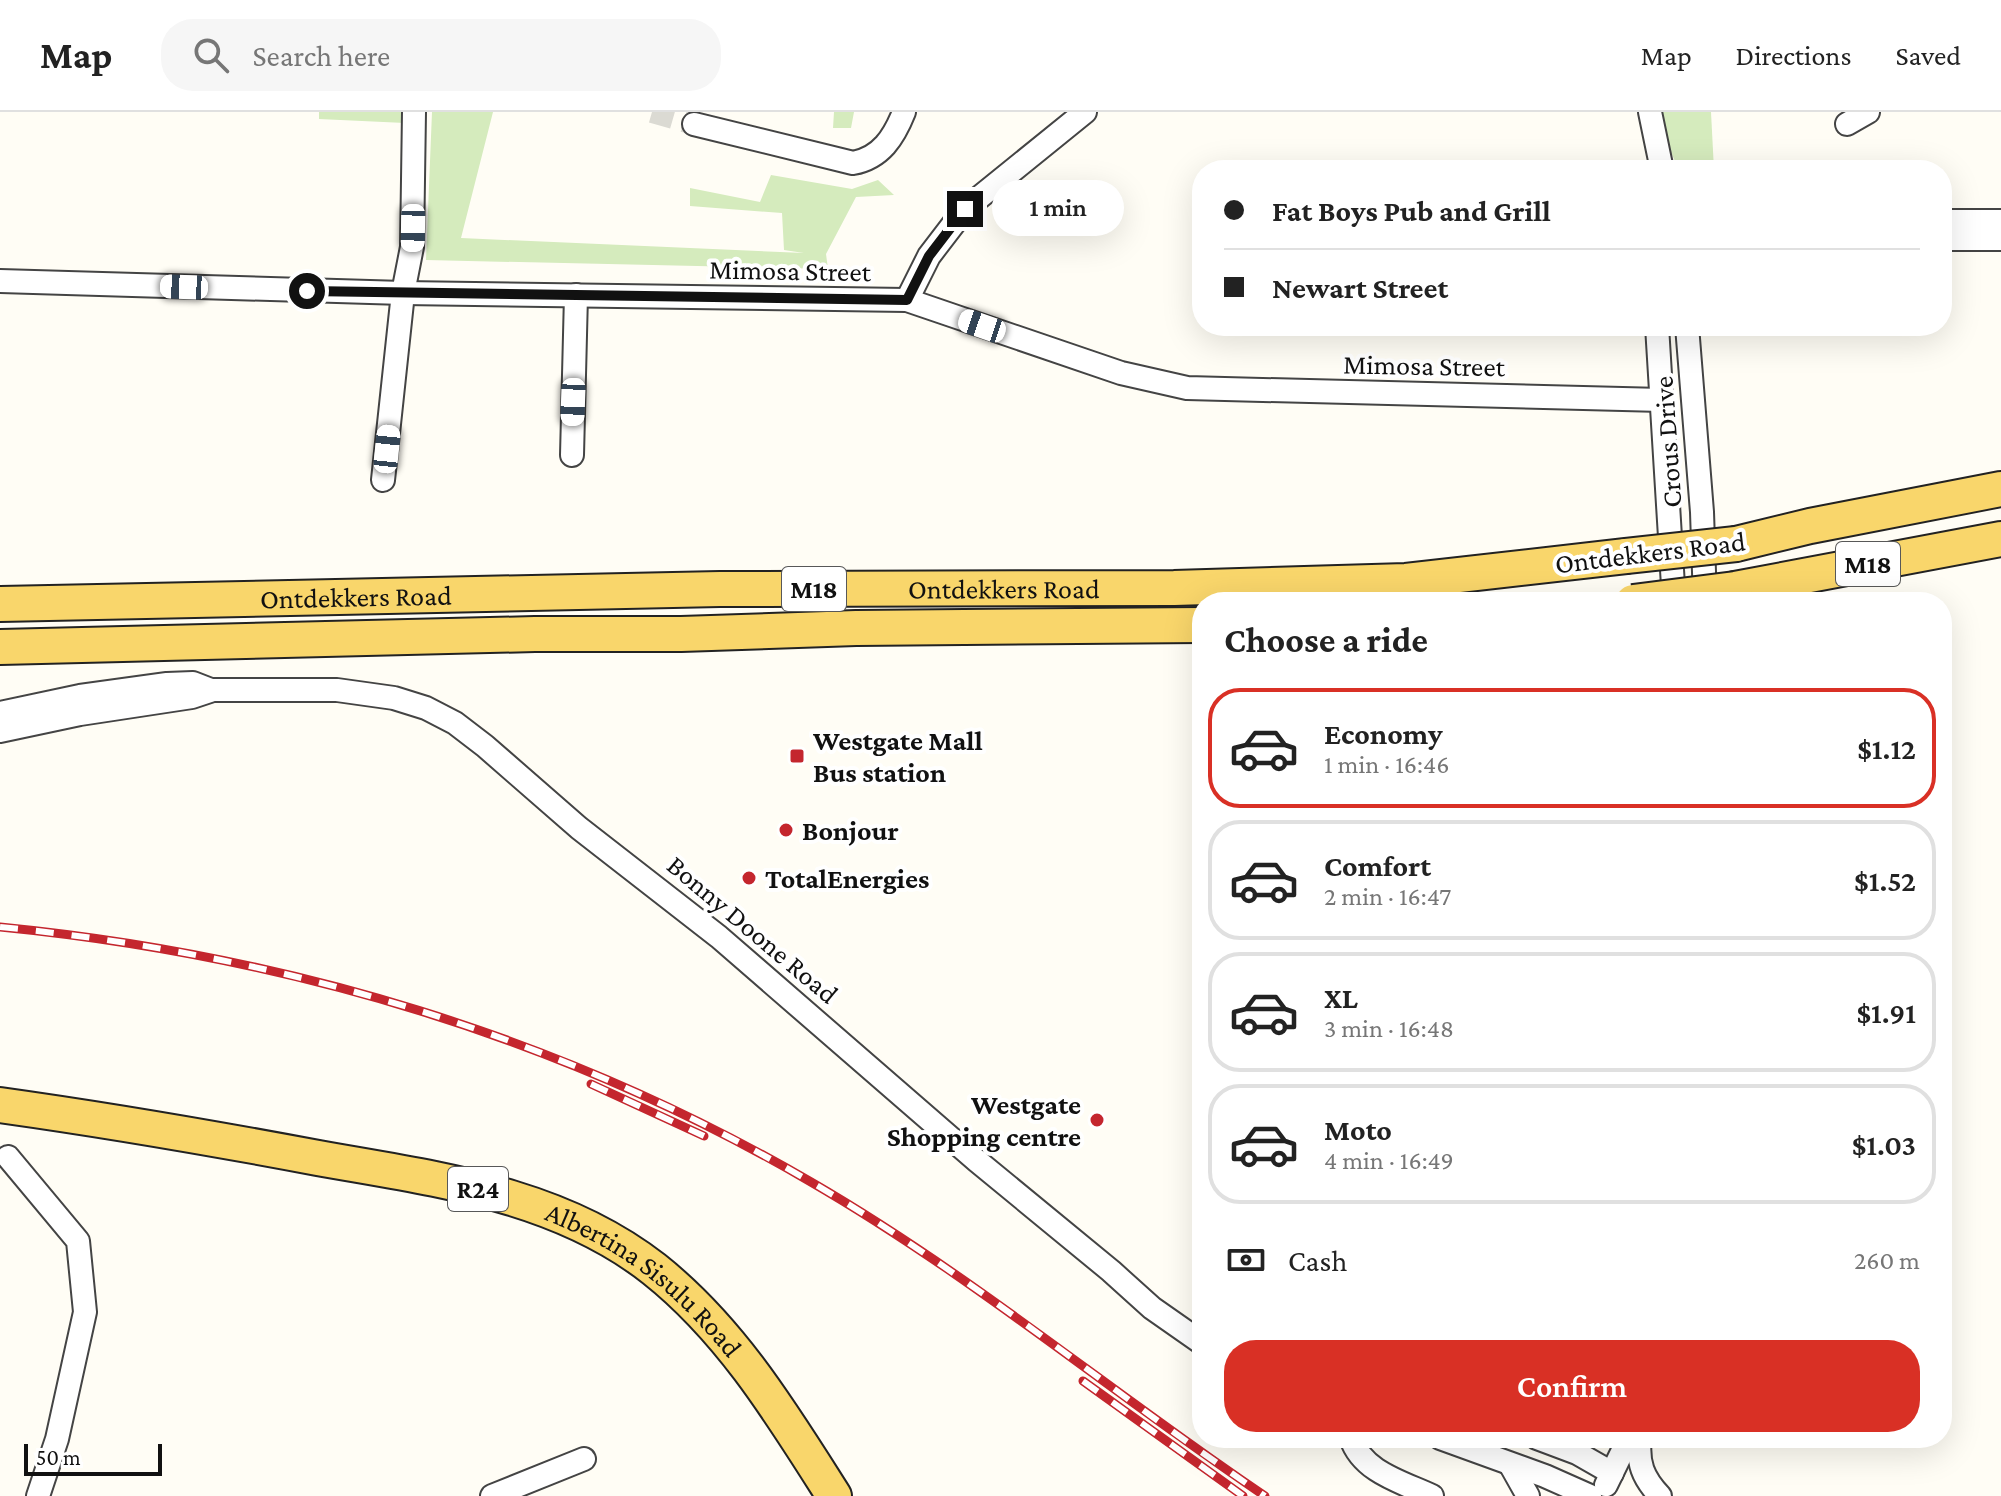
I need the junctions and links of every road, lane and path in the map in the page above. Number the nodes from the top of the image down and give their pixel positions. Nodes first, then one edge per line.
1 (414, 112) edge
2 (904, 112) edge
3 (1085, 112) edge
4 (1868, 112) edge
5 (1647, 116) edge
6 (694, 124) tunnel mouth
7 (1847, 124) dead end
8 (1645, 160) edge
9 (1659, 160) edge
10 (1666, 160) edge
11 (1952, 221) edge
12 (2001, 221) edge
13 (1952, 239) edge
14 (2001, 239) edge
15 (0, 281) edge
16 (403, 293) junction
17 (576, 295) junction
18 (907, 300) junction
19 (1658, 336) edge
20 (1689, 336) edge
21 (1662, 400) junction
22 (572, 455) dead end
23 (2001, 464) edge
24 (383, 480) dead end
25 (2001, 489) edge
26 (1810, 526) junction
27 (2001, 539) edge
28 (1673, 592) edge
29 (1719, 592) edge
30 (1740, 592) edge
31 (0, 604) edge
32 (1192, 625) edge
33 (0, 647) edge
34 (211, 690) junction
35 (0, 713) edge
36 (0, 731) edge
37 (0, 1105) edge
38 (8, 1157) dead end
39 (1192, 1336) edge
40 (1355, 1448) edge
41 (1470, 1448) edge
42 (1582, 1448) edge
43 (1585, 1448) edge
44 (1624, 1448) edge
45 (1640, 1448) edge
46 (584, 1459) dead end
47 (1510, 1464) junction
48 (1612, 1473) junction
49 (1560, 1490) edge
50 (38, 1496) edge
51 (492, 1496) edge
52 (834, 1496) edge
53 (1432, 1496) edge
54 (1528, 1496) edge
55 (1590, 1496) edge
56 (1599, 1496) edge
57 (1660, 1496) edge

1 - 16 street
2 - 6 street
3 - 18 street
4 - 7 street
5 - 8 street
5 - 9 street
5 - 10 street
11 - 12 street
13 - 14 street
15 - 16 street, Mimosa Street
16 - 17 street, Mimosa Street
16 - 24 street
17 - 18 street, Mimosa Street
17 - 22 street
18 - 21 street, Mimosa Street
19 - 21 street, Crous Drive
20 - 29 street, Crous Drive
21 - 28 street, Crous Drive
23 - 26 main road
25 - 26 main road, Ontdekkers Road / M18
26 - 31 main road, Ontdekkers Road / M18, bridge
27 - 30 main road, Ontdekkers Road / M18
32 - 33 main road, Ontdekkers Road / M18
34 - 35 street, Bonny Doone Road
34 - 36 street, Bonny Doone Road
34 - 39 street, Bonny Doone Road
37 - 52 main road, Albertina Sisulu Road / R24
38 - 50 street
40 - 53 street
41 - 47 street
42 - 49 street
43 - 48 street
44 - 48 street
45 - 57 street
46 - 51 street
47 - 49 street
47 - 54 street
48 - 56 street
49 - 55 street

